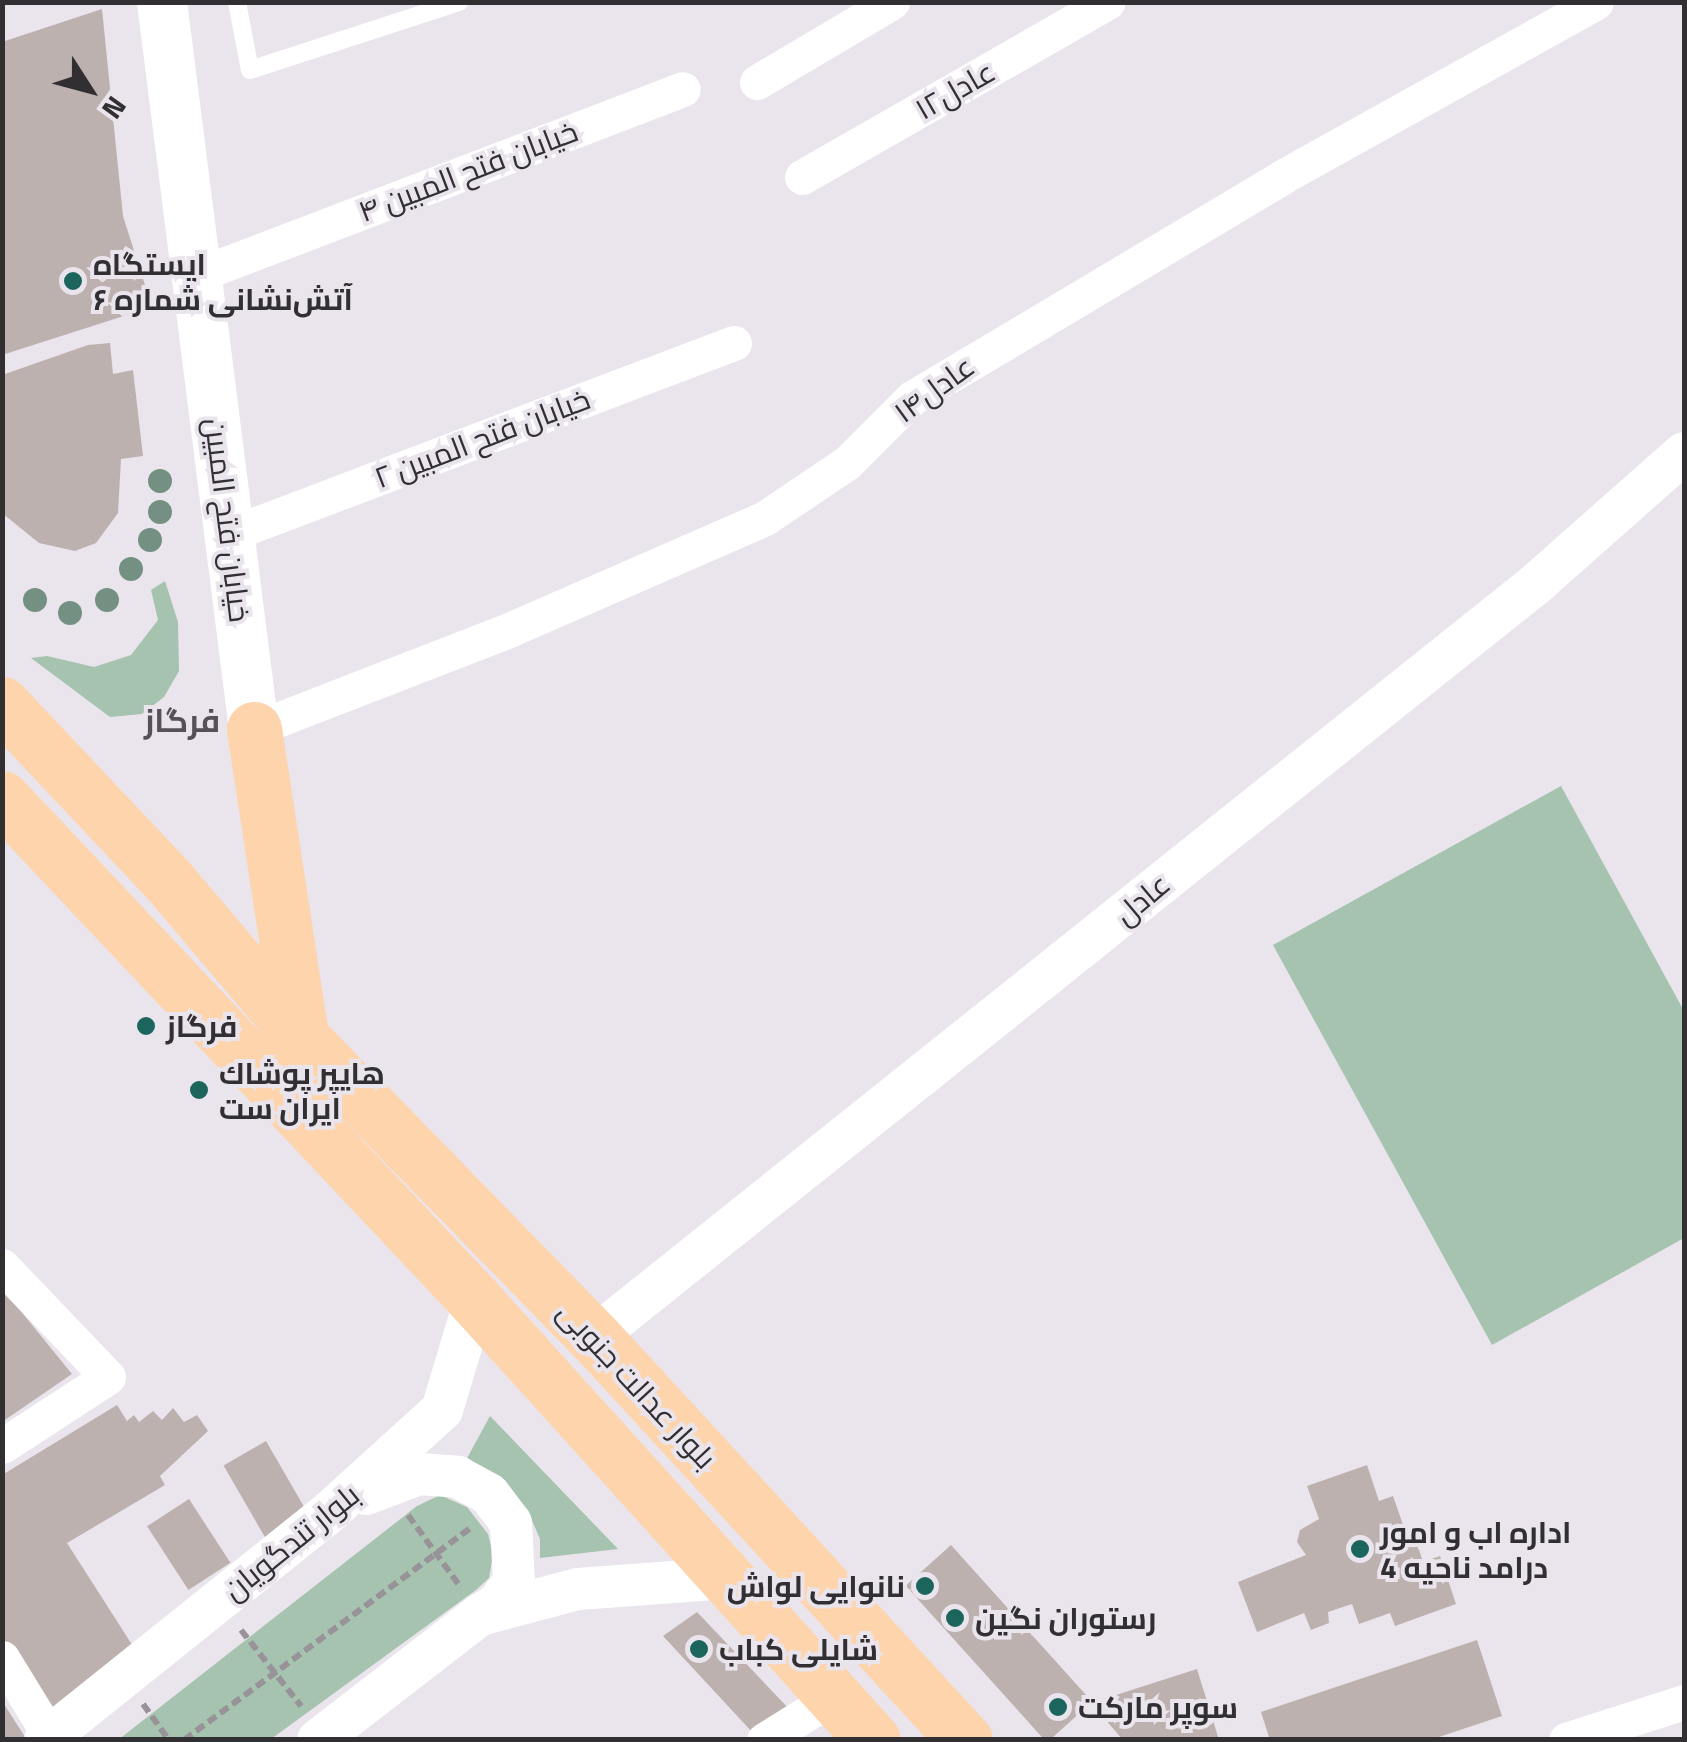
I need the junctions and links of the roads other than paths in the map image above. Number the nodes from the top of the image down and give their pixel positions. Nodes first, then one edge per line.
1 (162, 2) edge
2 (237, 2) edge
3 (459, 2) edge
4 (892, 2) edge
5 (1107, 2) edge
6 (1596, 2) edge
7 (758, 82) dead end
8 (683, 89) dead end
9 (802, 176) dead end
10 (197, 275) junction
11 (734, 342) dead end
12 (1684, 454) edge
13 (230, 534) junction
14 (2, 704) edge
15 (254, 729) junction
16 (2, 798) edge
17 (167, 879) junction
18 (182, 988) junction
19 (301, 1037) junction
20 (2, 1266) edge
21 (476, 1300) junction
22 (594, 1338) junction
23 (2, 1446) edge
24 (325, 1516) junction
25 (728, 1578) junction
26 (480, 1615) junction
27 (2, 1658) edge
28 (835, 1696) junction
29 (1684, 1702) edge
30 (321, 1737) edge
31 (48, 1738) edge
32 (764, 1740) edge
33 (873, 1740) edge
34 (965, 1740) edge
35 (1566, 1740) edge

1 - 10 main road, خیابان فتح المبین
2 - 3 lane
4 - 7 street
5 - 9 street, عادل۱۲
6 - 15 street, عادل۱۴
8 - 10 street, خیابان فتح المبین ۴
10 - 13 main road, خیابان فتح المبین
11 - 13 street, خیابان فتح المبین ۲
12 - 22 street, عادل
13 - 15 main road, خیابان فتح المبین
14 - 17 main road
15 - 19 main road, خیابان فتح المبین
16 - 18 main road
17 - 18 main road
17 - 19 main road, بلوار عدالت جنوبی
18 - 21 main road
19 - 22 main road, بلوار عدالت جنوبی
20 - 23 street
21 - 24 street, بلوار تندگویان
21 - 25 main road
22 - 34 main road, بلوار عدالت جنوبی
24 - 26 street
24 - 31 street, بلوار تندگویان
25 - 26 street
25 - 28 main road
26 - 30 street
27 - 31 street
28 - 32 street
28 - 33 main road
29 - 35 street

